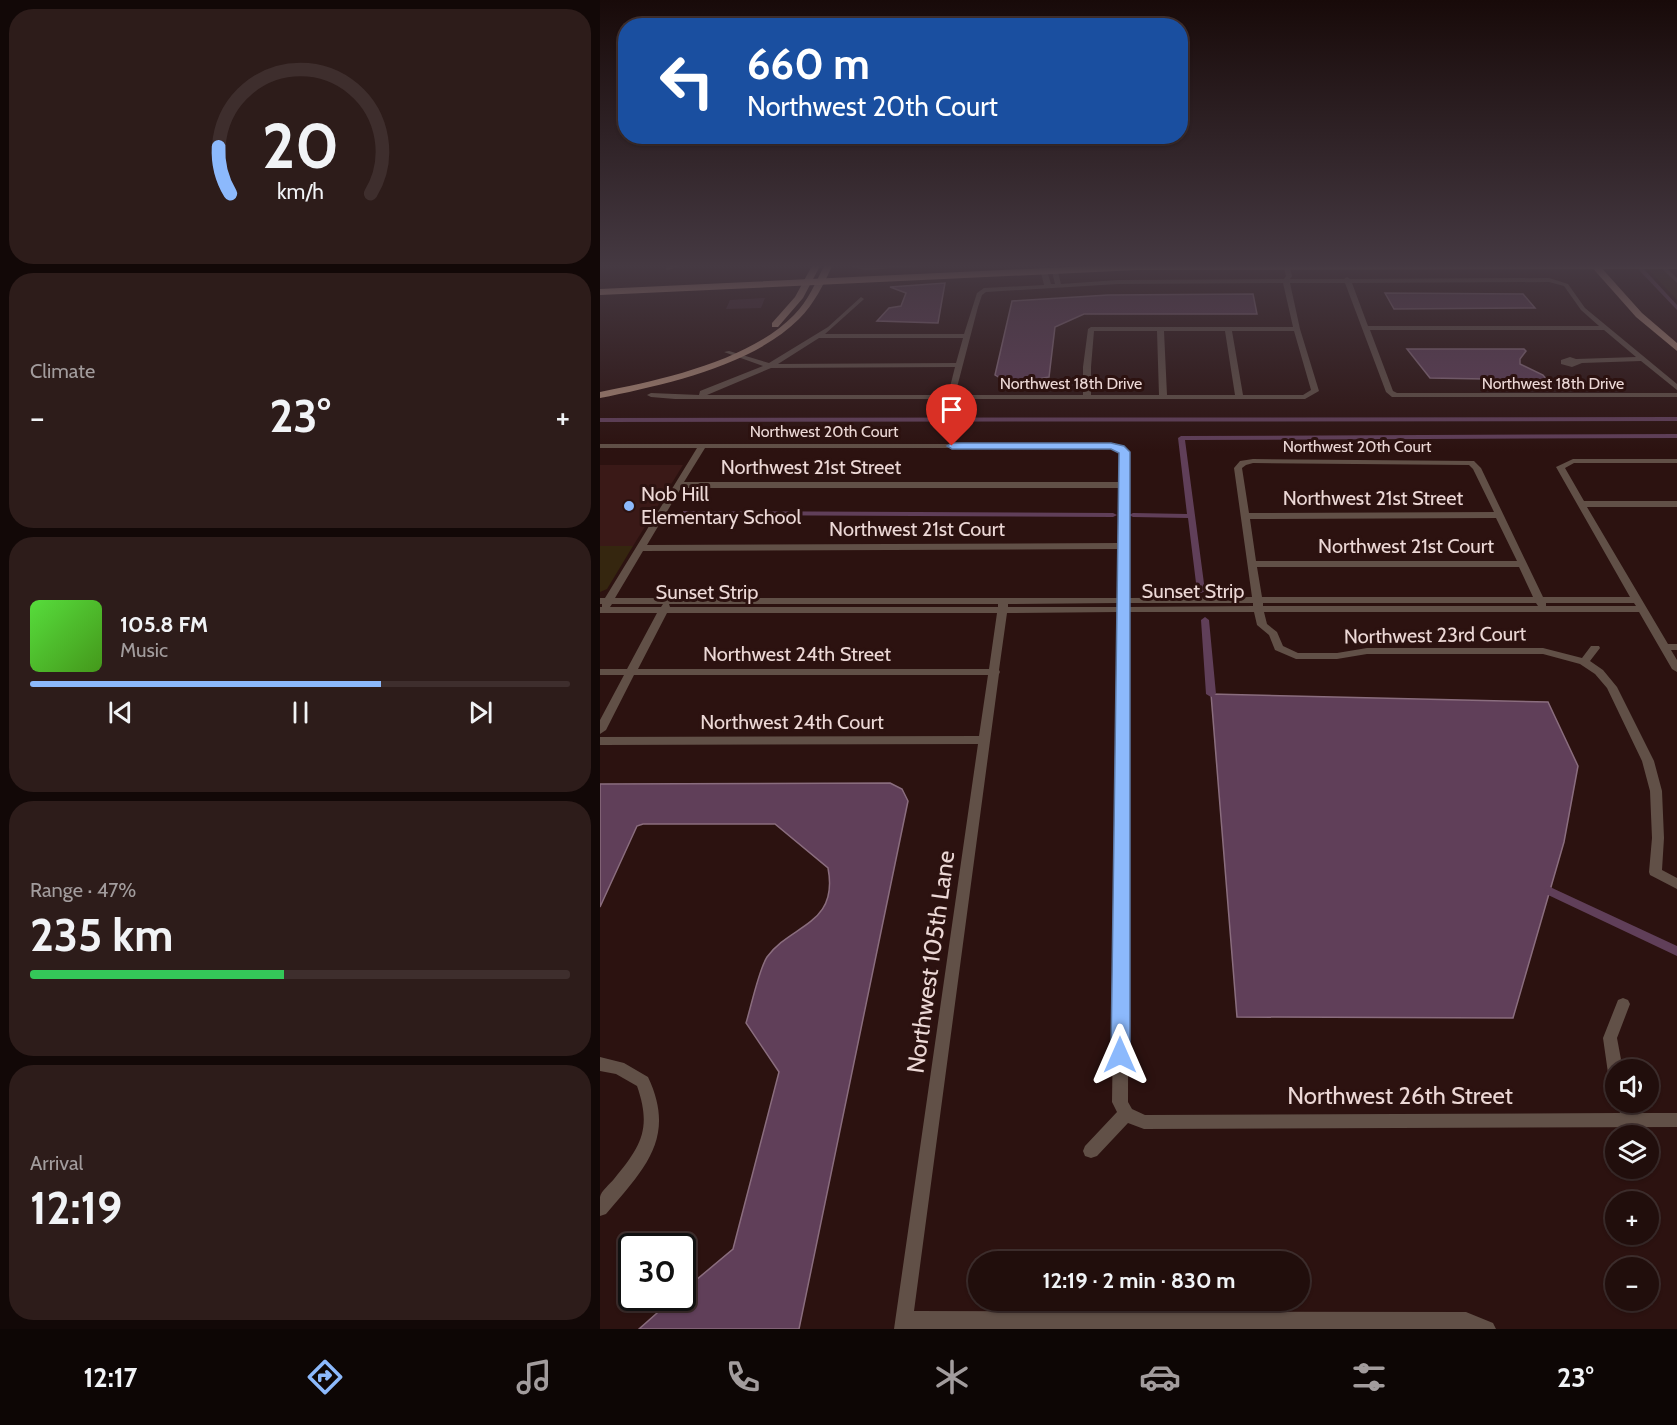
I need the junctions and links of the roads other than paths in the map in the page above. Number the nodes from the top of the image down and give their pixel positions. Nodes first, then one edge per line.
1 (773, 326) edge
2 (785, 326) edge
3 (830, 326) edge
4 (970, 326) edge
5 (1296, 326) edge
6 (1603, 326) edge
7 (1652, 326) edge
8 (1664, 326) edge
9 (1160, 328) junction
10 (1366, 328) joint
11 (1606, 328) junction
12 (1228, 329) junction
13 (1297, 329) junction
14 (819, 336) junction
15 (967, 336) junction
16 (1677, 337) edge
17 (1677, 348) edge
18 (731, 354) junction
19 (1642, 359) junction
20 (1576, 361) dead end
21 (959, 365) junction
22 (770, 366) junction
23 (600, 390) edge
24 (1677, 393) edge
25 (651, 394) dead end
26 (600, 395) edge
27 (951, 396) junction
28 (1087, 396) junction
29 (1163, 396) junction
30 (1239, 396) junction
31 (703, 397) junction
32 (600, 446) edge
33 (702, 446) junction
34 (1677, 461) edge
35 (1124, 484) junction
36 (678, 485) junction
37 (1582, 504) junction
38 (1677, 504) edge
39 (1500, 515) junction
40 (1246, 516) junction
41 (1123, 546) junction
42 (639, 548) junction
43 (1252, 564) junction
44 (1523, 564) junction
45 (1541, 604) junction
46 (1639, 604) junction
47 (1003, 605) junction
48 (1122, 605) junction
49 (1257, 605) junction
50 (603, 606) edge
51 (667, 606) junction
52 (1664, 646) junction
53 (1677, 647) edge
54 (1595, 648) dead end
55 (1584, 662) junction
56 (1677, 669) edge
57 (600, 672) edge
58 (630, 672) junction
59 (995, 672) junction
60 (600, 730) edge
61 (985, 740) junction
62 (600, 741) edge
63 (1677, 884) edge
64 (1623, 1004) dead end
65 (1614, 1059) edge
66 (600, 1064) edge
67 (1628, 1113) edge
68 (1126, 1114) junction
69 (1630, 1119) junction
70 (1677, 1120) edge
71 (1091, 1151) dead end
72 (600, 1208) edge
73 (904, 1324) edge
74 (1320, 1325) edge
75 (1486, 1329) edge

1 - 18 main road
2 - 18 main road
3 - 14 street
4 - 15 street
5 - 13 street
6 - 11 street
7 - 17 main road
8 - 16 main road
9 - 12 street
9 - 28 street
9 - 29 street
10 - 11 street
10 - 24 street, Northwest 18th Drive
11 - 19 street
12 - 13 street
12 - 30 street
13 - 30 street, Northwest 18th Drive
14 - 15 street
14 - 22 street
15 - 21 street
18 - 22 street
18 - 23 main road
18 - 26 main road
19 - 20 street
19 - 24 street
21 - 22 street
21 - 27 street
22 - 31 street
25 - 31 street, Northwest 18th Drive
27 - 28 street, Northwest 18th Drive
27 - 31 street, Northwest 18th Drive
28 - 29 street, Northwest 18th Drive
29 - 30 street, Northwest 18th Drive
32 - 33 street, Northwest 20th Court
33 - 35 street, Northwest 20th Court
33 - 36 street
34 - 37 street
35 - 36 street, Northwest 21st Street
35 - 41 street
36 - 42 street
37 - 38 street
37 - 46 street
39 - 40 street, Northwest 21st Street
39 - 40 street, Northwest 20th Court
39 - 44 street
40 - 43 street
41 - 42 street, Northwest 21st Court
41 - 48 street
42 - 50 street
43 - 44 street, Northwest 21st Court
43 - 49 street
44 - 45 street
45 - 46 street, Sunset Strip
45 - 49 street, Sunset Strip
46 - 52 street
47 - 48 street, Sunset Strip
47 - 51 street, Sunset Strip
47 - 59 street, Northwest 105th Lane
48 - 49 street, Sunset Strip
48 - 68 street
49 - 55 street, Northwest 23rd Court
50 - 51 street, Sunset Strip
51 - 58 street
52 - 53 street
52 - 56 street
54 - 55 street
55 - 63 street
57 - 58 street, Northwest 24th Street
58 - 59 street, Northwest 24th Street
58 - 60 street
59 - 61 street, Northwest 105th Lane
61 - 62 street, Northwest 24th Court
61 - 73 street, Northwest 105th Lane
64 - 65 street
66 - 72 street
67 - 69 street
68 - 69 street, Northwest 26th Street
68 - 71 street
69 - 70 street, Northwest 26th Street
73 - 74 street
74 - 75 street

